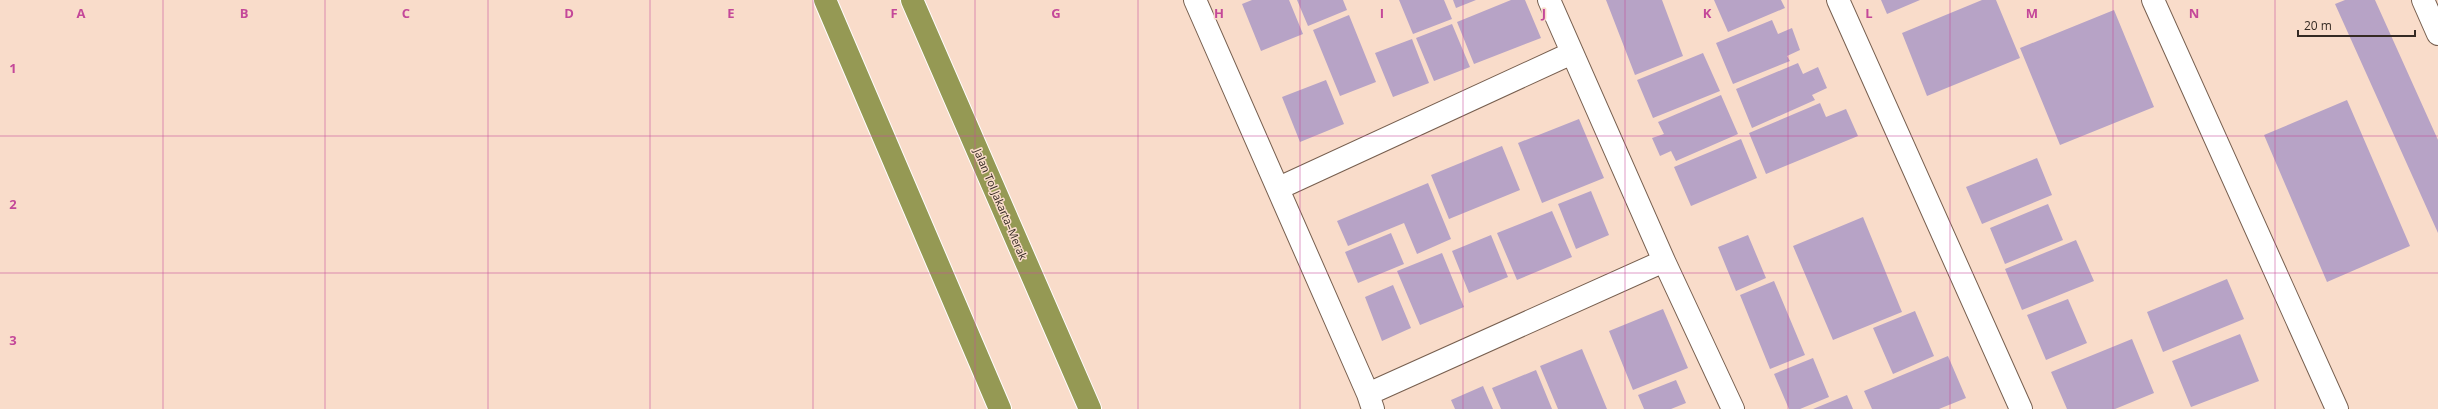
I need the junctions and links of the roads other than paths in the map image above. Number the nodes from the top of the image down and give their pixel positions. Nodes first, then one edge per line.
1 (825, 0) edge
2 (912, 0) edge
3 (1195, 0) edge
4 (1549, 0) edge
5 (1838, 0) edge
6 (2153, 0) edge
7 (2423, 0) edge
8 (2438, 34) edge
9 (1572, 53) junction
10 (1279, 188) junction
11 (1664, 261) junction
12 (1370, 401) edge
13 (1000, 409) edge
14 (1090, 409) edge
15 (1733, 409) edge
16 (2021, 409) edge
17 (2337, 409) edge

1 - 13 highway
2 - 14 highway, Jalan Tol Jakarta–Merak
3 - 10 street
4 - 9 street
5 - 16 street
6 - 17 street
7 - 8 street
9 - 10 street
9 - 11 street
10 - 12 street
11 - 12 street
11 - 15 street

